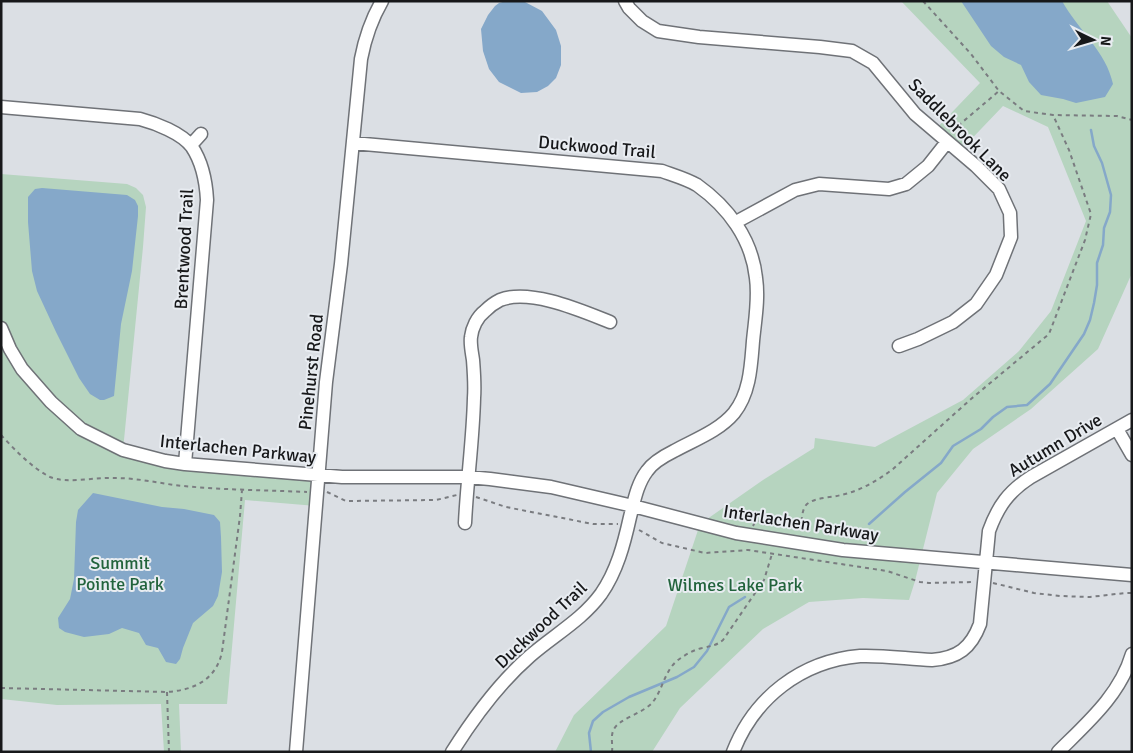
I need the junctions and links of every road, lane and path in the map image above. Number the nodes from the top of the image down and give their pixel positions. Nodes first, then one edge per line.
1 (382, 1) edge
2 (626, 1) edge
3 (923, 1) edge
4 (999, 90) junction
5 (1, 107) edge
6 (1053, 116) junction
7 (1132, 120) edge
8 (202, 134) dead end
9 (946, 141) junction
10 (353, 142) junction
11 (191, 145) junction
12 (736, 222) junction
13 (610, 322) dead end
14 (1, 328) edge
15 (899, 346) dead end
16 (1132, 420) edge
17 (1118, 429) junction
18 (1, 435) edge
19 (1132, 454) edge
20 (185, 464) junction
21 (318, 475) junction
22 (468, 478) junction
23 (242, 490) junction
24 (318, 491) junction
25 (466, 496) junction
26 (633, 506) junction
27 (466, 523) dead end
28 (629, 524) junction
29 (751, 536) junction
30 (748, 550) junction
31 (772, 554) junction
32 (986, 562) junction
33 (1132, 575) edge
34 (984, 582) junction
35 (1132, 593) edge
36 (1132, 654) edge
37 (1, 688) edge
38 (168, 692) junction
39 (169, 752) edge
40 (296, 752) edge
41 (452, 752) edge
42 (612, 752) edge
43 (733, 752) edge
44 (1058, 752) edge

1 - 10 street, Pinehurst Road
2 - 9 street, Saddlebrook Lane
3 - 4 path
4 - 6 path
4 - 9 path
5 - 11 street
6 - 7 path
6 - 29 path
8 - 11 street
9 - 12 street
9 - 15 street, Saddlebrook Lane
10 - 12 street, Duckwood Trail
10 - 21 street, Pinehurst Road
11 - 20 street, Brentwood Trail
12 - 26 street, Duckwood Trail
13 - 22 street
14 - 20 street, Interlachen Parkway
16 - 17 street, Autumn Drive
17 - 19 street
17 - 32 street, Autumn Drive
18 - 23 path
20 - 21 street, Interlachen Parkway
21 - 22 street, Interlachen Parkway
21 - 24 street, Pinehurst Road
22 - 25 street
22 - 26 street, Interlachen Parkway
23 - 24 path
23 - 38 path
24 - 25 path
24 - 40 street, Pinehurst Road
25 - 27 street
25 - 28 path
26 - 28 street, Duckwood Trail
26 - 29 street, Interlachen Parkway
28 - 30 path
28 - 41 street, Duckwood Trail
29 - 30 path
29 - 32 street, Interlachen Parkway
30 - 31 path
31 - 34 path
31 - 42 path
32 - 33 street, Interlachen Parkway
32 - 34 street, Autumn Drive
34 - 35 path
34 - 43 street, Autumn Drive
36 - 44 street
37 - 38 path
38 - 39 path

